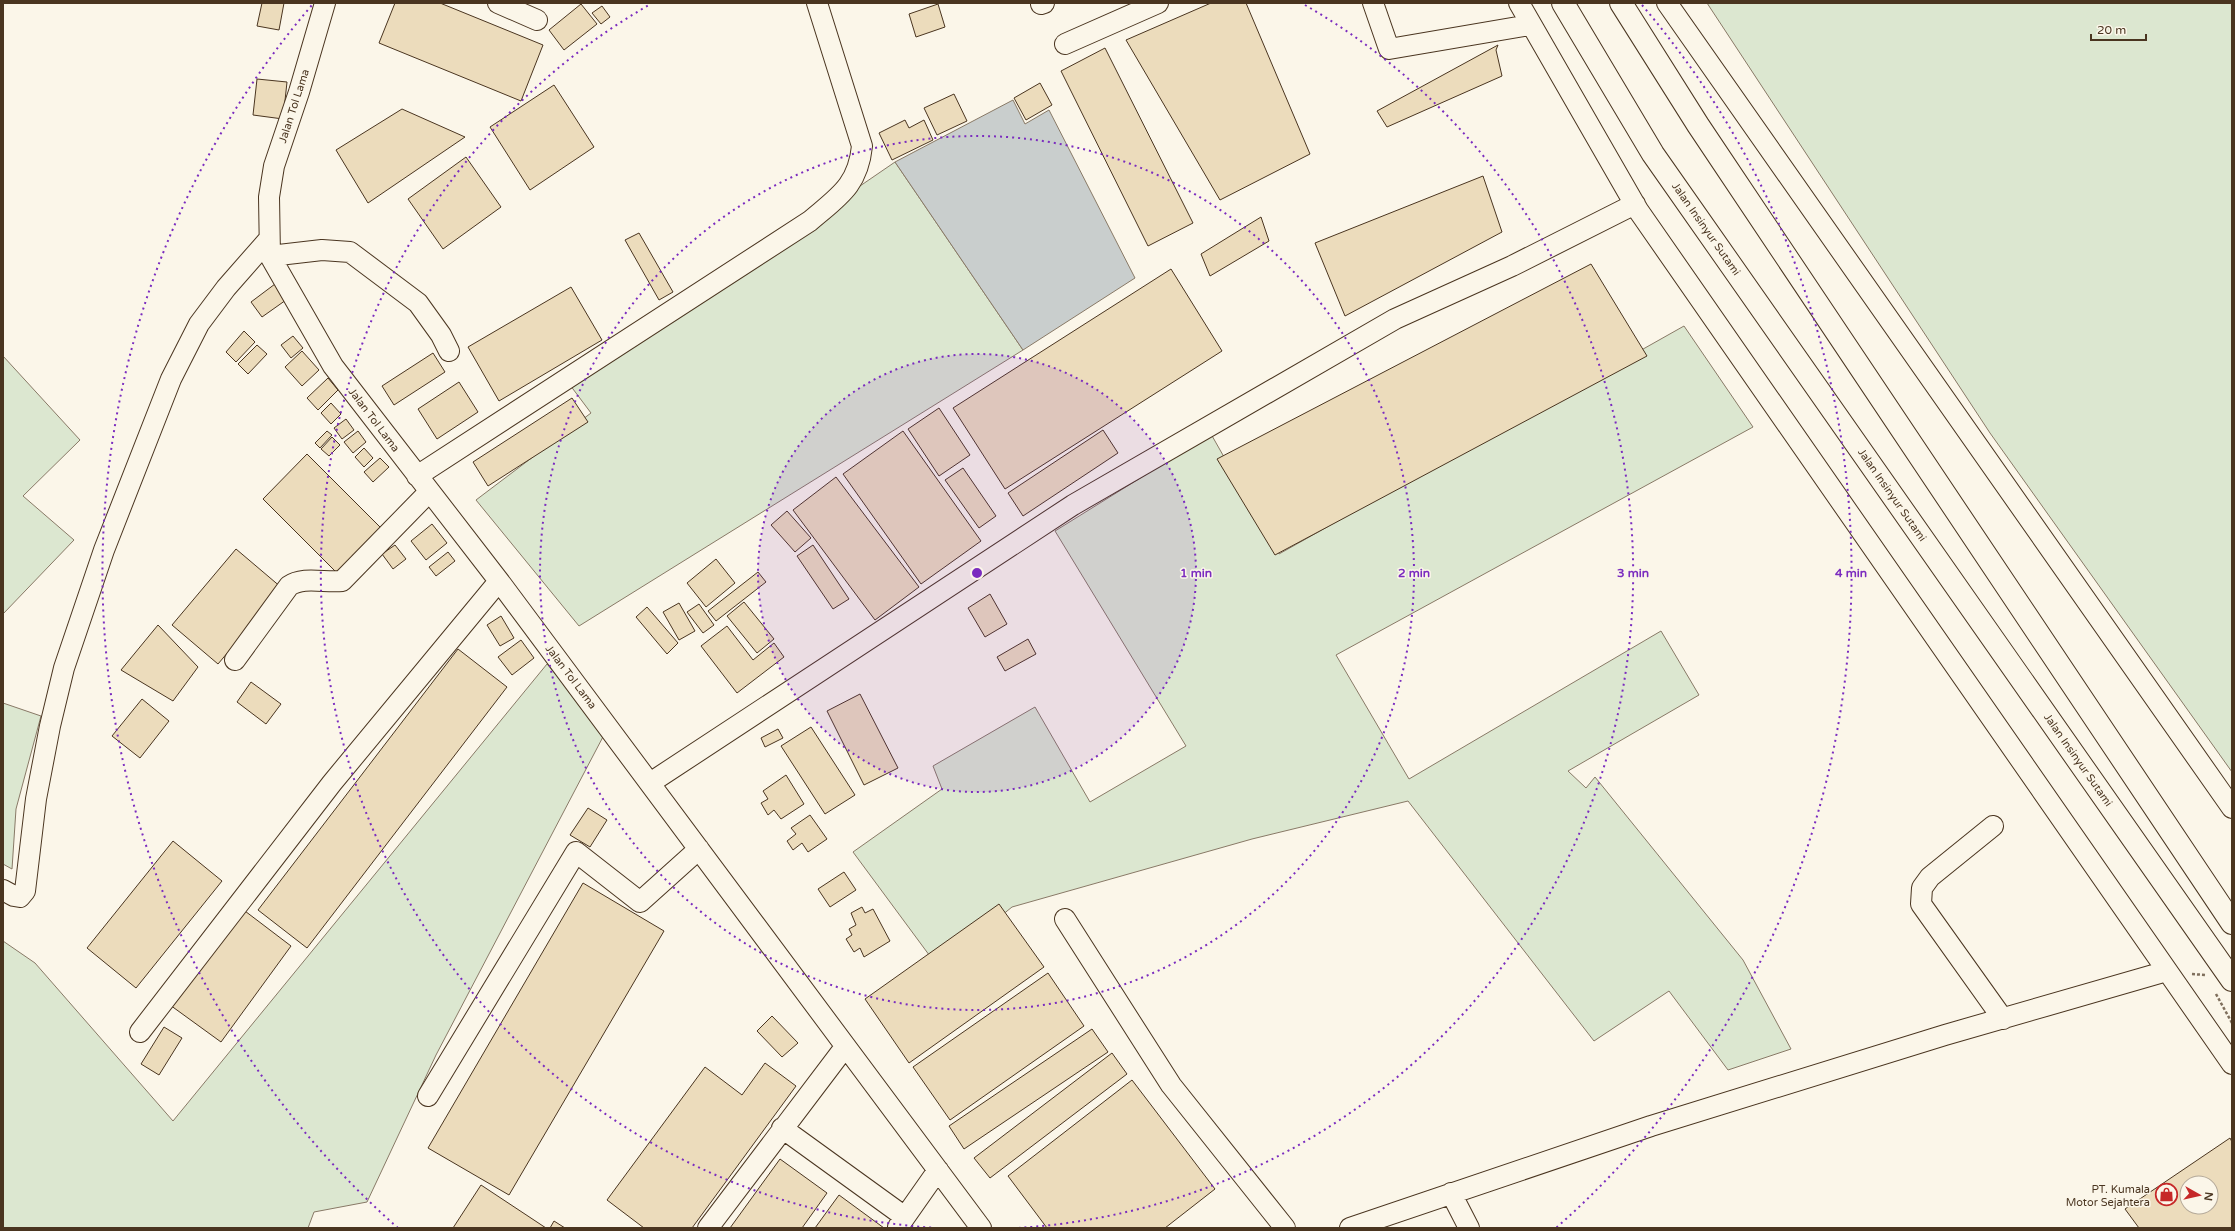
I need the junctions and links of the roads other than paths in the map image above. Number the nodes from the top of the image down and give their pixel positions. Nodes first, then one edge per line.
1 (325, 3) edge
2 (498, 3) edge
3 (817, 3) edge
4 (1158, 3) edge
5 (1373, 3) edge
6 (1519, 3) edge
7 (1563, 3) edge
8 (1621, 3) edge
9 (1667, 3) edge
10 (537, 20) dead end
11 (1530, 25) junction
12 (1065, 44) dead end
13 (1635, 204) junction
14 (270, 247) junction
15 (449, 351) dead end
16 (417, 476) junction
17 (429, 492) junction
18 (499, 581) junction
19 (235, 660) dead end
20 (650, 783) junction
21 (2232, 808) edge
22 (1993, 826) dead end
23 (699, 849) junction
24 (3, 890) edge
25 (1065, 919) dead end
26 (2232, 923) edge
27 (2167, 971) junction
28 (2223, 984) edge
29 (2002, 1019) junction
30 (140, 1032) dead end
31 (845, 1047) junction
32 (2232, 1064) edge
33 (428, 1096) dead end
34 (782, 1128) junction
35 (938, 1170) junction
36 (1451, 1194) junction
37 (901, 1223) edge
38 (708, 1228) edge
39 (980, 1228) edge
40 (1285, 1228) edge
41 (1350, 1228) edge
42 (1469, 1228) edge

1 - 14 street, Jalan Tol Lama
2 - 10 street
3 - 16 street
4 - 12 street
5 - 11 street
6 - 11 street
7 - 28 highway, Jalan Insinyur Sutami
8 - 26 highway
9 - 21 street
11 - 13 street
13 - 20 street
13 - 27 street
14 - 15 street
14 - 16 street, Jalan Tol Lama
14 - 24 street
16 - 17 street, Jalan Tol Lama
17 - 18 street, Jalan Tol Lama
17 - 19 street
18 - 20 street, Jalan Tol Lama
18 - 30 street
20 - 23 street, Jalan Tol Lama
22 - 29 street
23 - 31 street, Jalan Tol Lama
23 - 33 street
25 - 40 street
27 - 29 street
27 - 32 street
29 - 36 street
31 - 34 street
31 - 35 street, Jalan Tol Lama
34 - 37 street
34 - 38 street
35 - 37 street
35 - 39 street, Jalan Tol Lama
36 - 41 street
36 - 42 street

